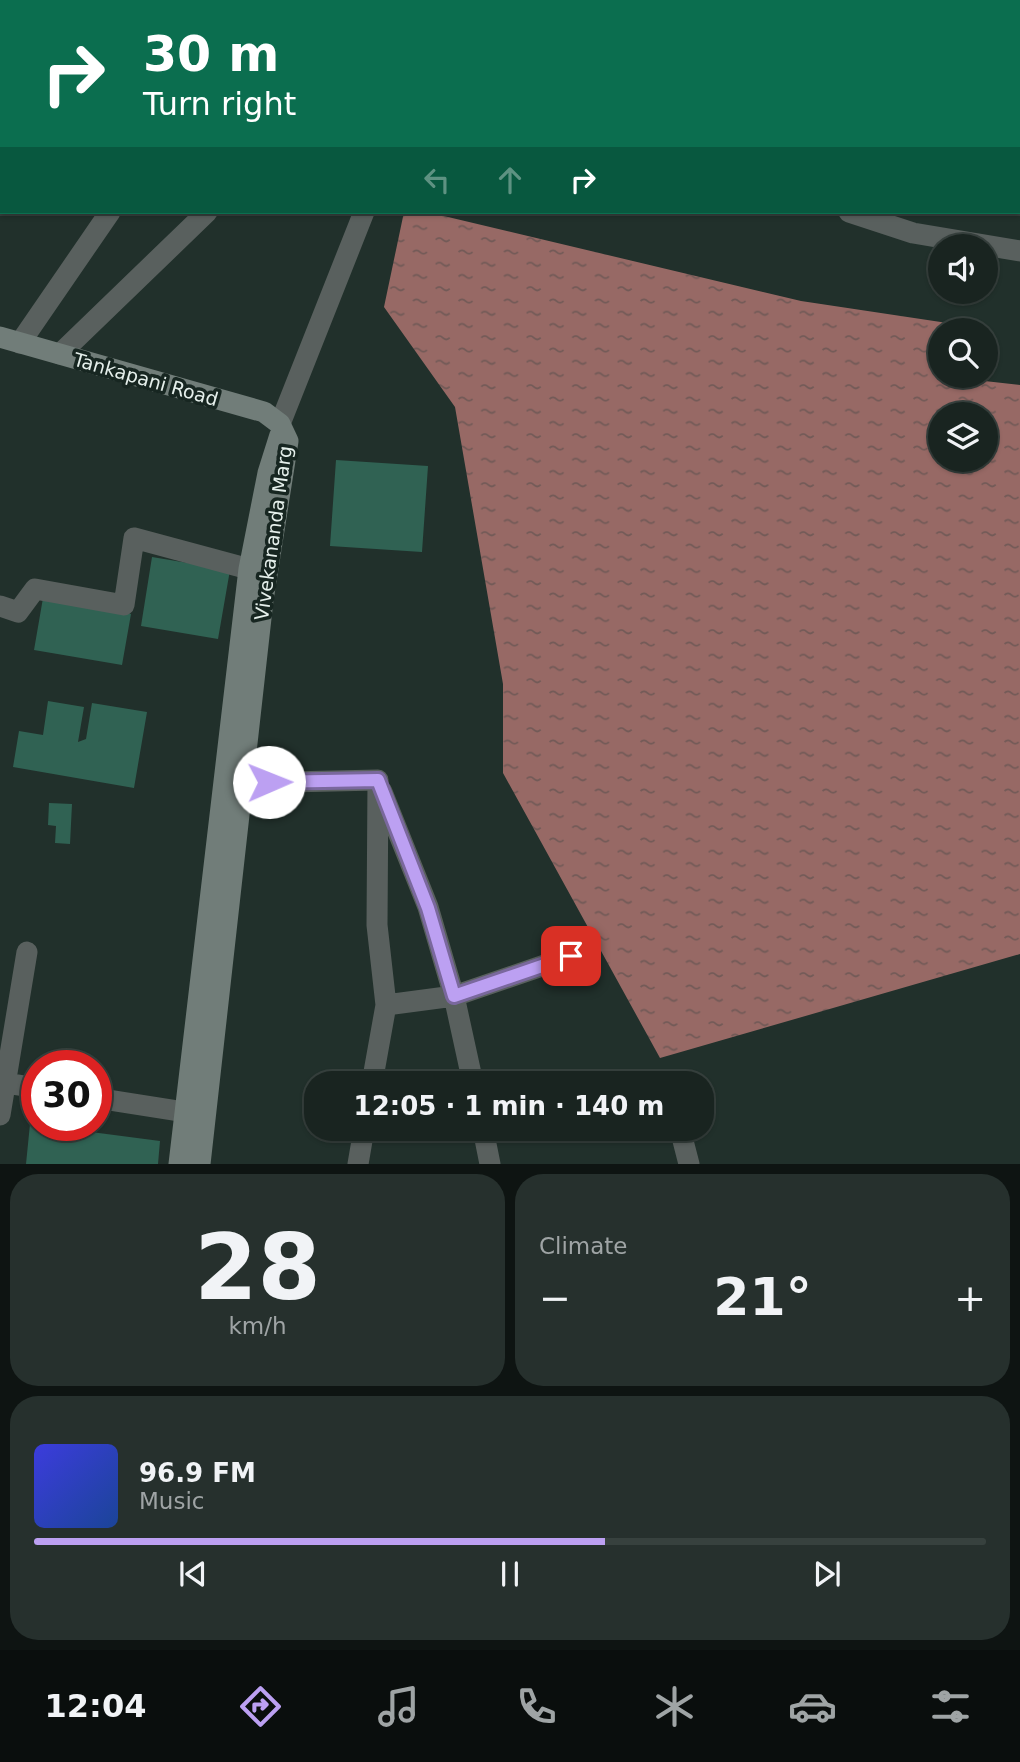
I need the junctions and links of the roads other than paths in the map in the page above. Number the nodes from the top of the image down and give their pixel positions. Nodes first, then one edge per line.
1 (108, 214) edge
2 (206, 214) edge
3 (363, 214) edge
4 (855, 214) edge
5 (1020, 251) edge
6 (10, 340) edge
7 (60, 354) junction
8 (282, 428) junction
9 (249, 569) junction
10 (0, 606) edge
11 (378, 780) junction
12 (242, 783) junction
13 (27, 952) dead end
14 (571, 956) dead end
15 (211, 987) junction
16 (454, 996) junction
17 (386, 1005) junction
18 (374, 1071) edge
19 (470, 1071) edge
20 (2, 1082) edge
21 (21, 1085) edge
22 (112, 1100) edge
23 (185, 1112) junction
24 (0, 1115) edge
25 (363, 1141) edge
26 (485, 1141) edge
27 (683, 1141) edge
28 (178, 1164) edge
29 (200, 1164) edge
30 (358, 1164) edge
31 (490, 1164) edge
32 (689, 1164) edge

1 - 6 street
2 - 7 street
3 - 8 street
4 - 5 street
6 - 7 main road, Tankapani Road
7 - 8 main road, Tankapani Road
8 - 9 main road, Vivekananda Marg
8 - 12 main road, Vivekananda Marg
9 - 10 street
9 - 15 main road, Vivekananda Marg
11 - 12 street
11 - 16 street
11 - 17 street
12 - 15 main road, Vivekananda Marg
13 - 20 street
14 - 16 street
15 - 23 main road, Vivekananda Marg
15 - 29 main road, Vivekananda Marg
16 - 17 street
16 - 19 street
17 - 18 street
20 - 21 street
20 - 24 street
22 - 23 street
23 - 28 main road, Vivekananda Marg
25 - 30 street
26 - 31 street
27 - 32 street

